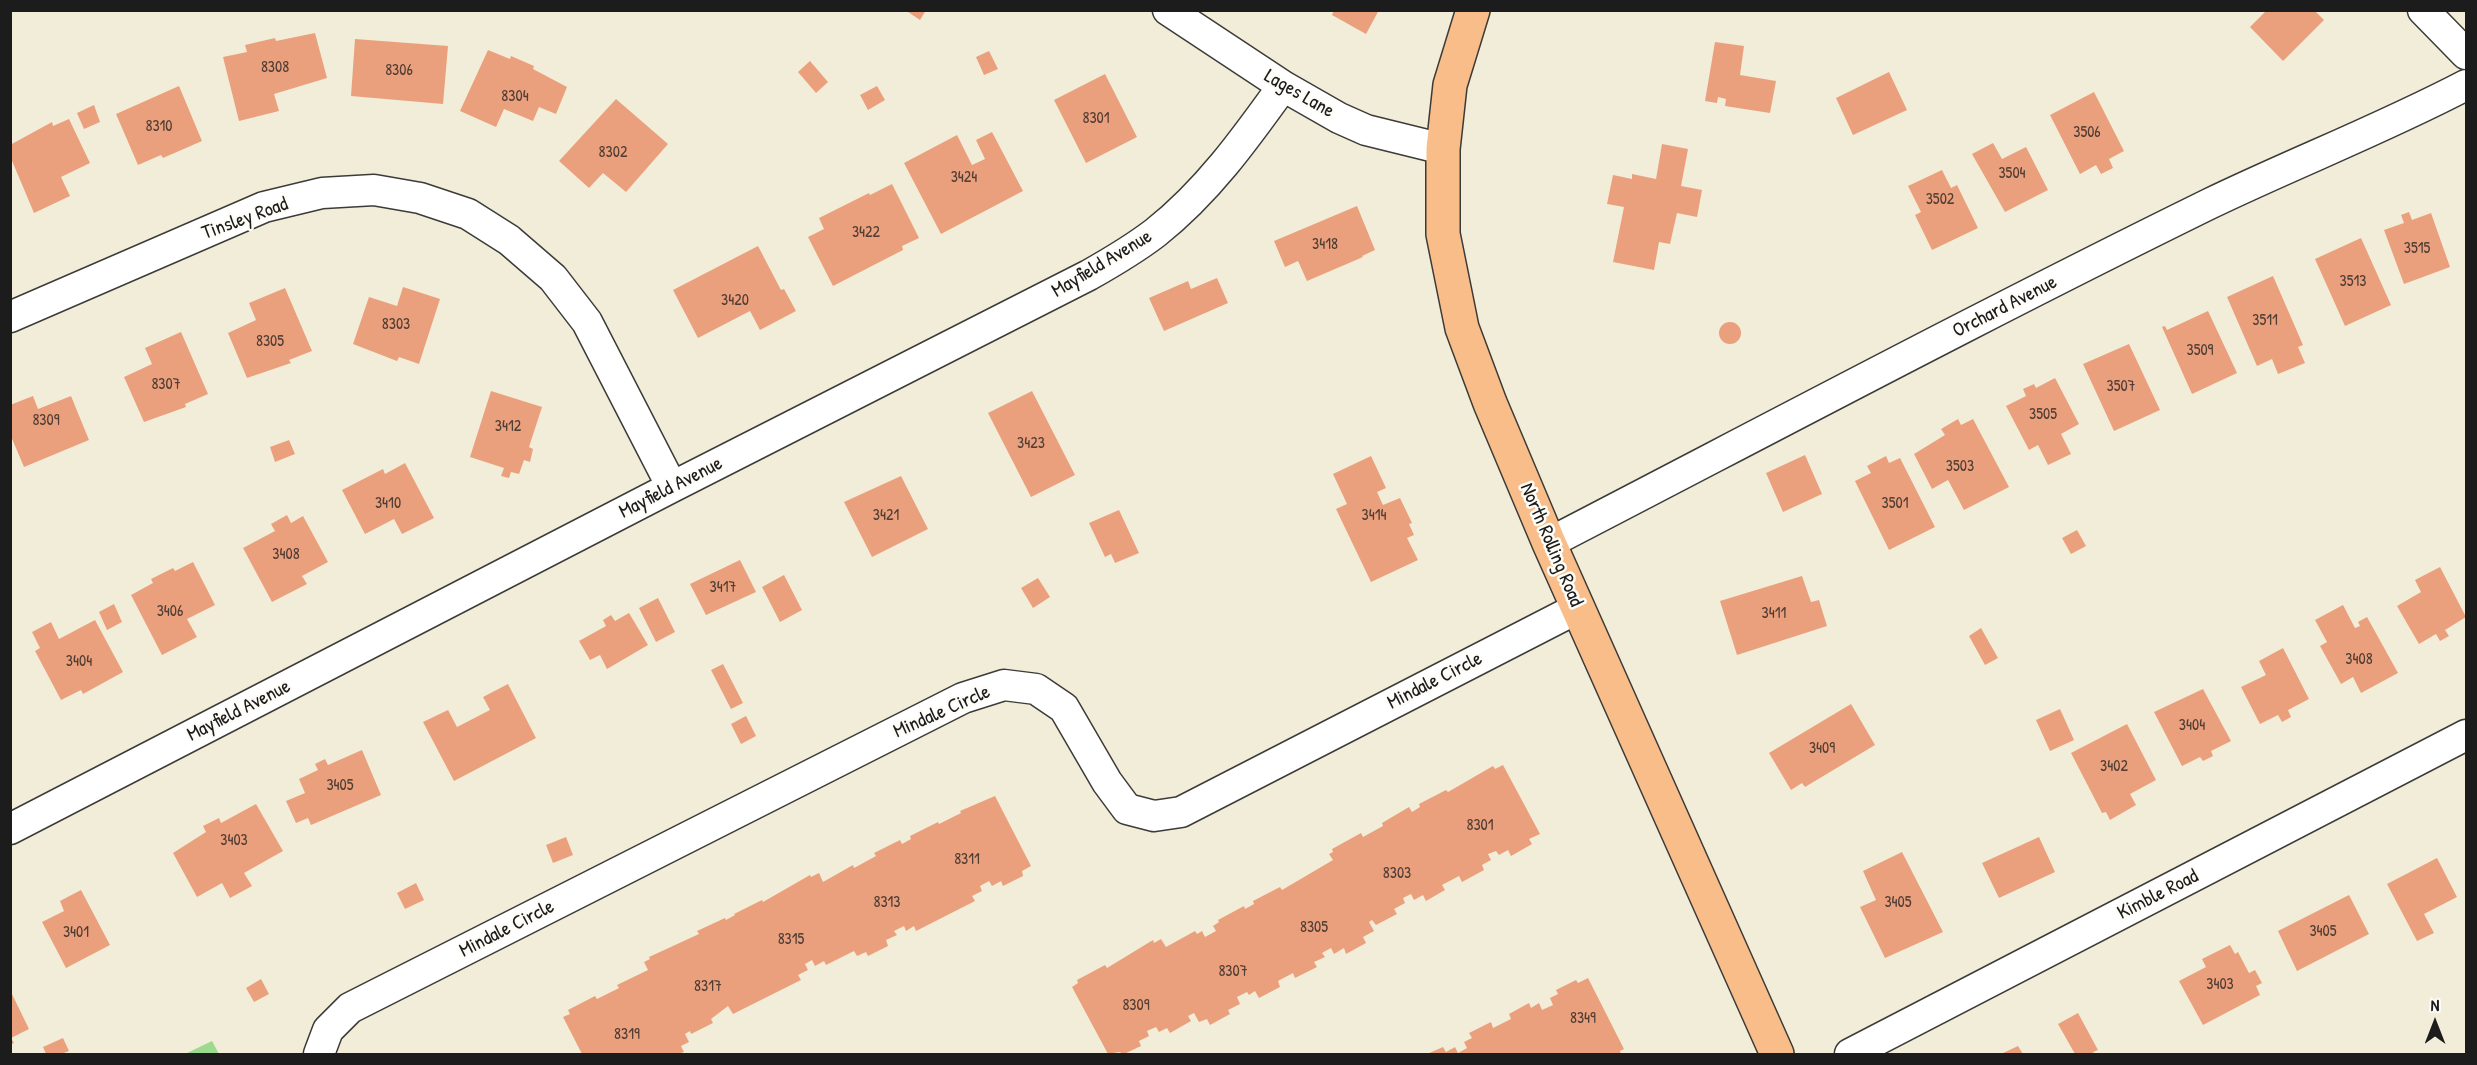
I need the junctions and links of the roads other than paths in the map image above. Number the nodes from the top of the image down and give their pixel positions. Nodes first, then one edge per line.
1 (1168, 10) edge
2 (1473, 10) edge
3 (2423, 10) edge
4 (2466, 54) edge
5 (1283, 86) junction
6 (2466, 86) edge
7 (1443, 149) junction
8 (10, 317) edge
9 (672, 487) junction
10 (1549, 543) junction
11 (1578, 608) junction
12 (2466, 735) edge
13 (10, 830) edge
14 (319, 1054) edge
15 (1777, 1054) edge
16 (1850, 1054) edge

1 - 5 street, Lages Lane
2 - 7 main road, North Rolling Road
3 - 4 street
5 - 7 street, Lages Lane
5 - 9 street, Mayfield Avenue
6 - 10 street, Orchard Avenue
7 - 10 main road, North Rolling Road
8 - 9 street, Tinsley Road
9 - 13 street, Mayfield Avenue
10 - 11 main road, North Rolling Road
11 - 14 street, Mindale Circle
11 - 15 main road, North Rolling Road
12 - 16 street, Kimble Road

